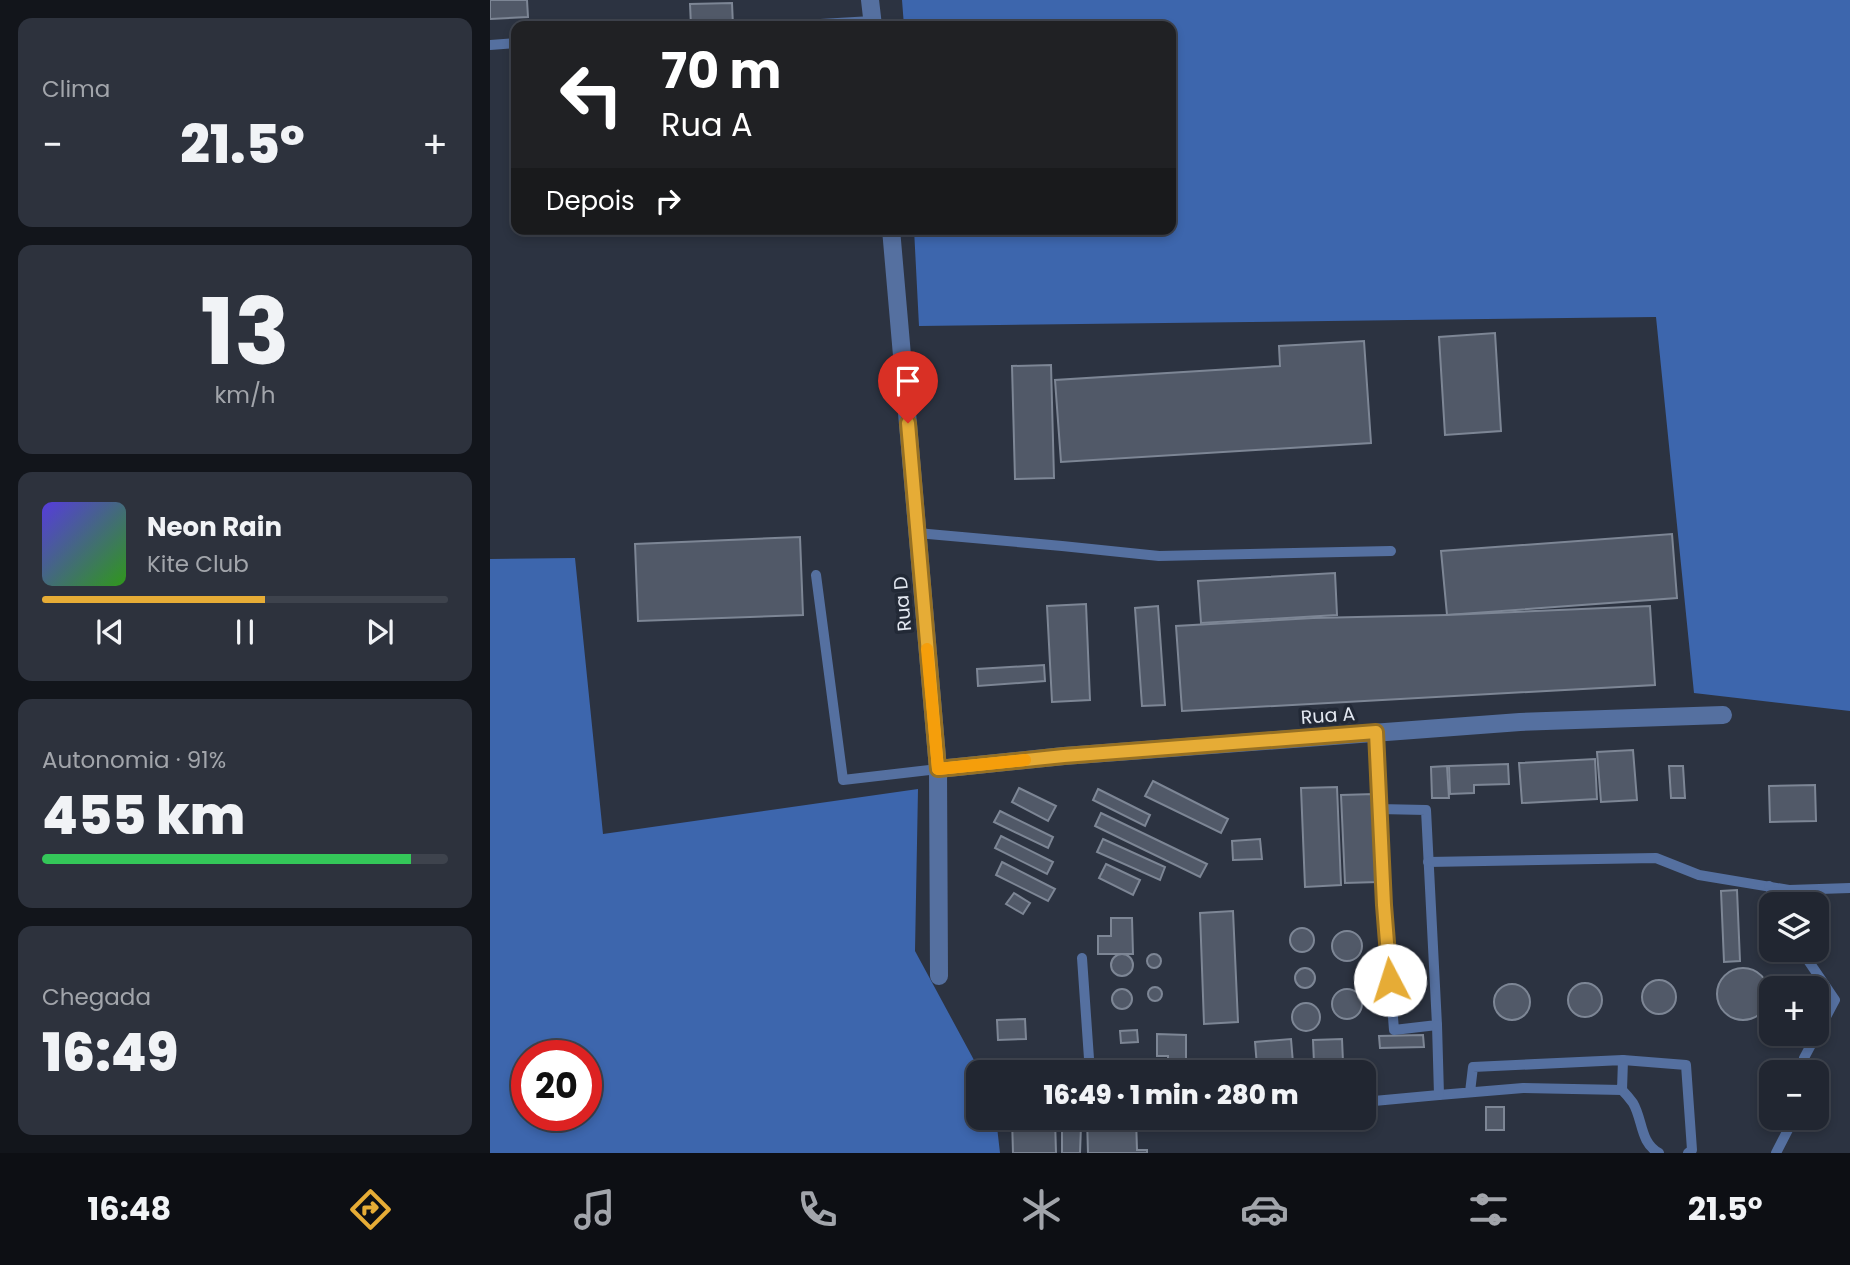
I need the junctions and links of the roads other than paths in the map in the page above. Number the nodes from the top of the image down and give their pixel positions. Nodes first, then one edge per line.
1 (870, 0) edge
2 (873, 21) edge
3 (511, 43) edge
4 (490, 45) edge
5 (892, 235) edge
6 (918, 533) junction
7 (1391, 551) dead end
8 (816, 575) dead end
9 (1723, 715) dead end
10 (1376, 732) junction
11 (938, 769) junction
12 (1380, 809) junction
13 (1428, 862) junction
14 (1769, 886) junction
15 (1850, 888) edge
16 (1772, 892) edge
17 (1082, 958) dead end
18 (1809, 962) edge
19 (939, 976) dead end
20 (1437, 1025) junction
21 (1089, 1060) edge
22 (1623, 1060) junction
23 (1804, 1060) edge
24 (1622, 1090) junction
25 (1470, 1093) junction
26 (1439, 1095) junction
27 (1376, 1101) edge
28 (1788, 1130) edge
29 (1659, 1153) edge
30 (1688, 1153) edge
31 (1776, 1153) edge

1 - 2 street
3 - 4 lane
5 - 6 street, Rua D
6 - 7 lane
6 - 11 street, Rua D
8 - 11 lane
9 - 10 street, Rua A
10 - 11 street, Rua A
10 - 12 lane
11 - 19 street, Rua D
12 - 13 lane
12 - 20 lane
13 - 14 lane
13 - 20 lane
14 - 15 lane
14 - 16 lane
17 - 21 lane
18 - 23 lane
20 - 26 lane
22 - 24 lane
22 - 25 lane
22 - 30 lane
24 - 25 lane
24 - 29 lane
25 - 26 lane
26 - 27 lane
28 - 31 lane

